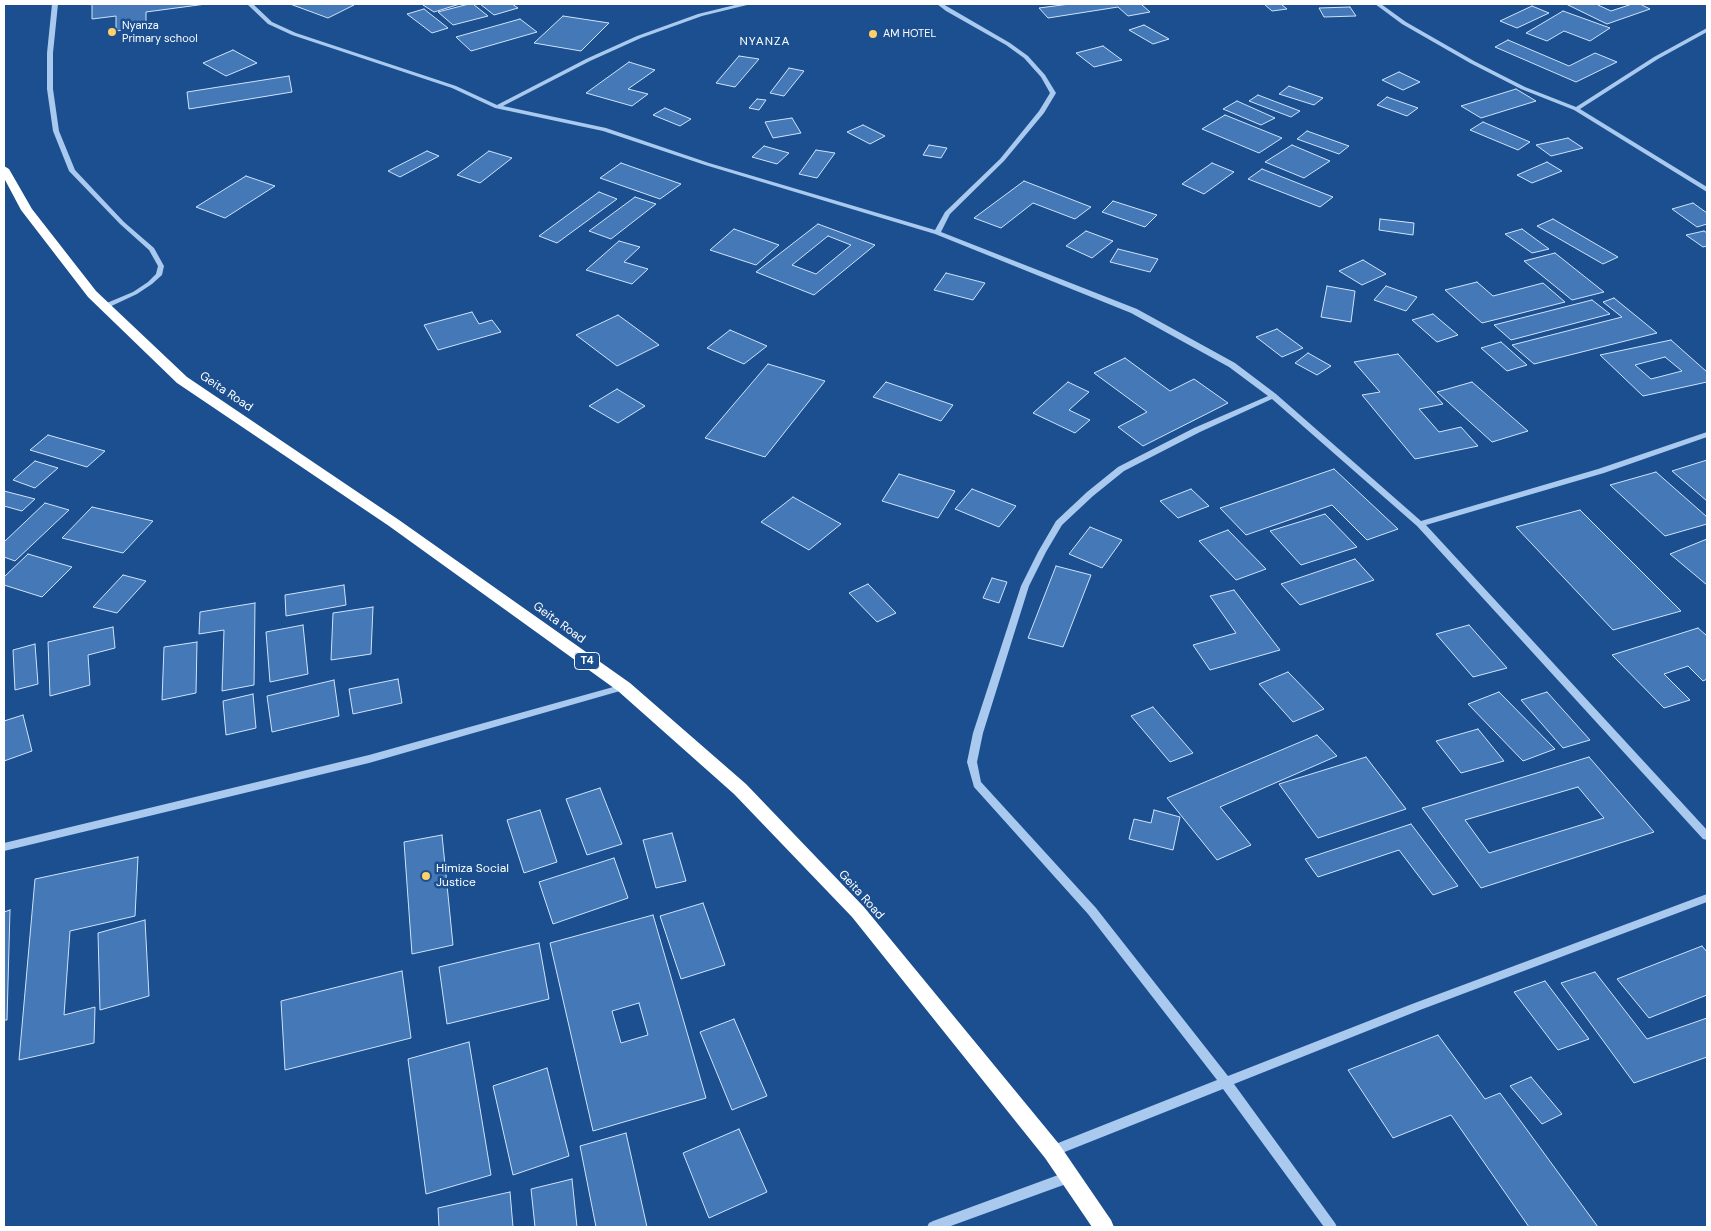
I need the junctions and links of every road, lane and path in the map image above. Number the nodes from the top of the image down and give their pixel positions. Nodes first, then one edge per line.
1 (55, 4) edge
2 (250, 4) edge
3 (745, 4) edge
4 (940, 4) edge
5 (1378, 4) edge
6 (1707, 30) edge
7 (497, 107) junction
8 (1576, 109) junction
9 (4, 169) edge
10 (1707, 190) edge
11 (937, 233) junction
12 (106, 307) junction
13 (1273, 396) junction
14 (1707, 434) edge
15 (1420, 524) junction
16 (624, 688) junction
17 (1707, 836) edge
18 (4, 847) edge
19 (1707, 898) edge
20 (1226, 1083) junction
21 (1052, 1151) junction
22 (1069, 1177) junction
23 (933, 1227) edge
24 (1104, 1227) edge
25 (1331, 1227) edge

1 - 12 street
2 - 7 street
3 - 7 street
4 - 11 street
5 - 8 street
6 - 8 street
7 - 11 street
8 - 10 street
9 - 12 highway, Geita Road / T4
11 - 13 street
12 - 16 highway, Geita Road / T4
13 - 15 street
13 - 20 street
14 - 15 street
15 - 17 street
16 - 18 street
16 - 21 highway, Geita Road / T4
19 - 20 street
20 - 21 street
20 - 25 street
21 - 22 highway, Geita Road / T4
22 - 23 street
22 - 24 highway, Geita Road / T4

